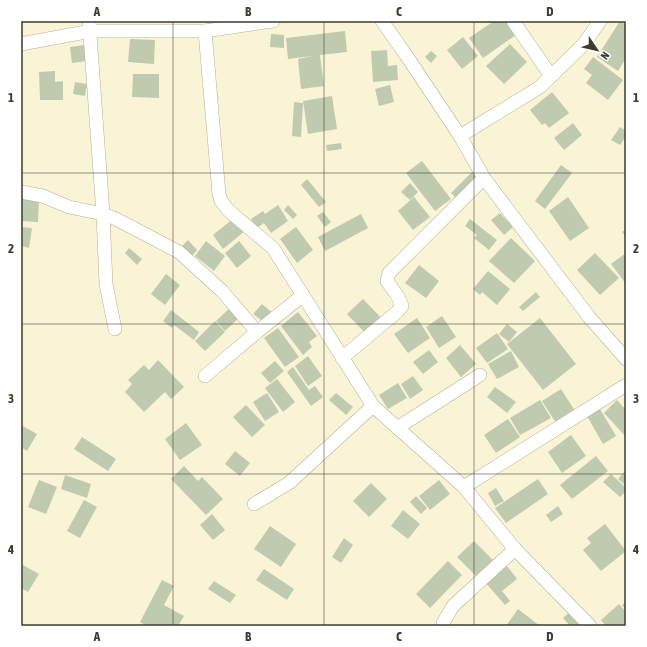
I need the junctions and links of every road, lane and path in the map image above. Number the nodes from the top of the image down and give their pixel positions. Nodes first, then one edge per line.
1 (273, 21) edge
2 (382, 21) edge
3 (512, 21) edge
4 (600, 21) edge
5 (90, 26) edge
6 (205, 31) junction
7 (21, 44) edge
8 (551, 76) junction
9 (460, 136) junction
10 (484, 178) junction
11 (21, 192) edge
12 (103, 214) junction
13 (303, 295) junction
14 (115, 329) dead end
15 (257, 332) junction
16 (342, 358) junction
17 (626, 359) edge
18 (480, 375) dead end
19 (205, 376) dead end
20 (626, 385) edge
21 (373, 406) junction
22 (397, 428) junction
23 (464, 487) junction
24 (254, 504) dead end
25 (515, 548) junction
26 (443, 626) edge
27 (590, 626) edge

1 - 6 street
2 - 9 street
3 - 8 street
4 - 8 street
5 - 6 street
5 - 7 street
5 - 12 street
6 - 13 street
8 - 9 street
9 - 10 street
10 - 16 street
10 - 17 street
11 - 12 street
12 - 14 street
12 - 15 street
13 - 15 street
13 - 16 street
15 - 19 street
16 - 21 street
18 - 22 street
20 - 23 street
21 - 22 street
21 - 24 street
22 - 23 street
23 - 25 street
25 - 26 street
25 - 27 street

